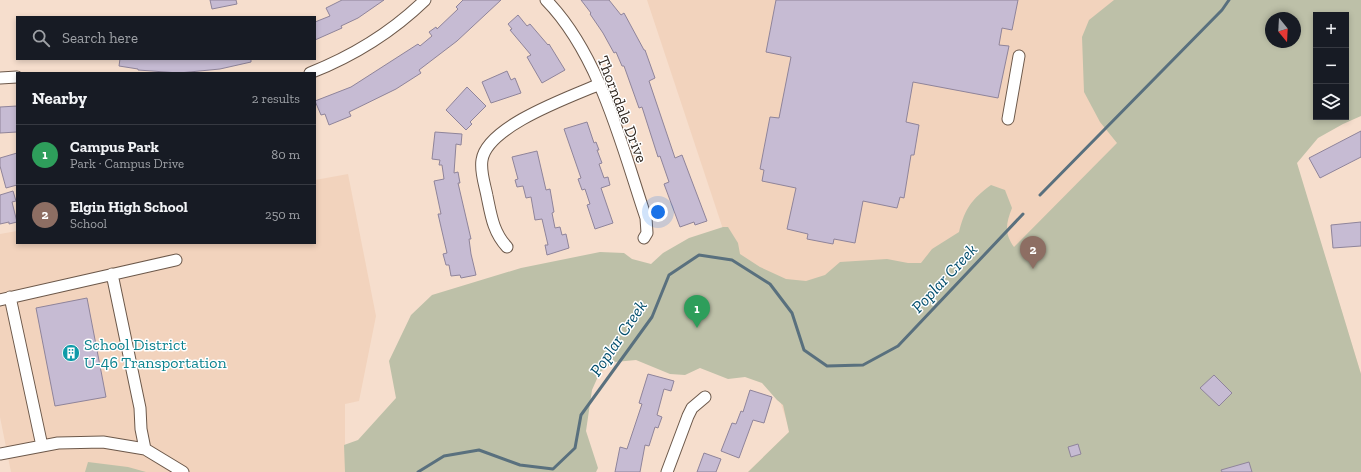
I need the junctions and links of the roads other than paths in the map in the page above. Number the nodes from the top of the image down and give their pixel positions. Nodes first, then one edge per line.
1 (426, 0) edge
2 (546, 0) edge
3 (1019, 56) dead end
4 (312, 72) edge
5 (16, 77) edge
6 (0, 78) edge
7 (600, 84) junction
8 (1008, 119) dead end
9 (644, 238) dead end
10 (507, 247) dead end
11 (176, 260) dead end
12 (112, 274) junction
13 (5, 299) edge
14 (705, 397) dead end
15 (42, 446) junction
16 (145, 449) junction
17 (0, 454) edge
18 (183, 472) edge
19 (667, 472) edge

1 - 4 street
2 - 7 street, Thorndale Drive
3 - 8 street
5 - 6 street
7 - 9 street, Thorndale Drive
7 - 10 street
11 - 12 street
12 - 13 street
12 - 16 street
13 - 15 street
14 - 19 street
15 - 16 street
15 - 17 street
16 - 18 street

